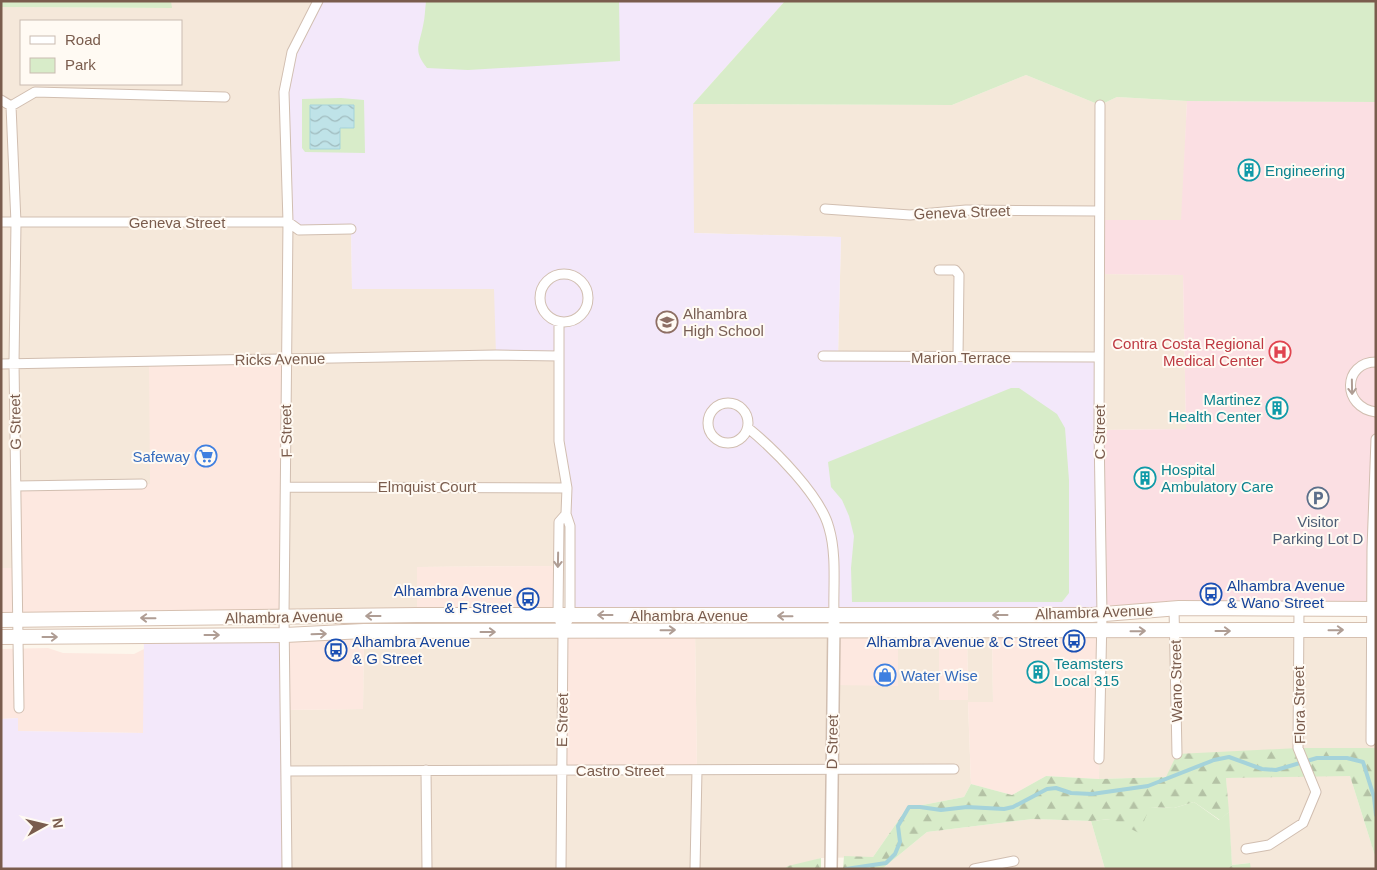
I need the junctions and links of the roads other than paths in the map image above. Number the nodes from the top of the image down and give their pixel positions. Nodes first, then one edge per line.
1 (318, 1) edge
2 (225, 97) dead end
3 (1, 100) edge
4 (1100, 105) dead end
5 (11, 106) junction
6 (825, 209) dead end
7 (1099, 211) junction
8 (1, 222) edge
9 (288, 222) junction
10 (16, 223) junction
11 (351, 229) dead end
12 (939, 270) dead end
13 (559, 322) junction
14 (559, 356) junction
15 (823, 356) dead end
16 (958, 356) junction
17 (1099, 357) junction
18 (285, 358) junction
19 (1376, 362) edge
20 (14, 363) junction
21 (1, 364) edge
22 (1376, 412) edge
23 (748, 428) junction
24 (1376, 439) edge
25 (142, 484) dead end
26 (17, 486) junction
27 (287, 487) junction
28 (567, 488) junction
29 (566, 514) junction
30 (558, 578) junction
31 (570, 578) junction
32 (1174, 608) junction
33 (1299, 608) junction
34 (1374, 610) edge
35 (564, 615) junction
36 (1102, 615) junction
37 (284, 616) junction
38 (834, 616) junction
39 (18, 619) junction
40 (1, 620) edge
41 (1374, 630) edge
42 (833, 631) junction
43 (1175, 631) junction
44 (1299, 631) junction
45 (563, 632) junction
46 (1101, 632) junction
47 (285, 635) junction
48 (1, 637) edge
49 (20, 637) junction
50 (19, 708) dead end
51 (1371, 741) dead end
52 (1177, 754) dead end
53 (1099, 760) dead end
54 (954, 768) dead end
55 (831, 769) junction
56 (426, 770) junction
57 (562, 770) junction
58 (697, 770) junction
59 (286, 771) junction
60 (1246, 849) dead end
61 (1014, 862) dead end
62 (287, 869) edge
63 (427, 869) edge
64 (561, 869) edge
65 (695, 869) edge
66 (831, 869) edge
67 (974, 869) edge

1 - 9 street, F Street
2 - 5 street
3 - 5 street
4 - 7 street, C Street
5 - 10 street, G Street
6 - 7 street, Geneva Street
7 - 17 street, C Street
8 - 10 street, Geneva Street
9 - 10 street, Geneva Street
9 - 11 street, Geneva Street
9 - 18 street, F Street
10 - 20 street, G Street
12 - 16 street
13 - 13 street
13 - 14 street, E Street
14 - 18 street, Ricks Avenue
14 - 28 street, E Street
15 - 16 street, Marion Terrace
16 - 17 street, Marion Terrace
17 - 36 street, C Street
18 - 20 street, Ricks Avenue
18 - 27 street, F Street
19 -> 22 street
20 - 21 street, Ricks Avenue
20 - 26 street, G Street
23 - 23 street
23 - 38 street
24 - 34 street
25 - 26 street
26 - 39 street, G Street
27 - 28 street, Elmquist Court
27 - 37 street, F Street
28 - 29 street, E Street
29 -> 30 street, E Street
29 - 31 street, E Street
30 - 31 street
30 - 35 street, E Street
31 - 35 street, E Street
32 - 33 main road, Alhambra Avenue
32 - 36 main road, Alhambra Avenue
32 - 43 street, Wano Street
33 - 34 main road, Alhambra Avenue
33 - 44 street, Flora Street
34 - 41 street
35 -> 37 main road, Alhambra Avenue
38 -> 35 main road, Alhambra Avenue
35 - 45 street, E Street
36 -> 38 main road, Alhambra Avenue
36 - 46 street, C Street
37 -> 39 main road, Alhambra Avenue
37 - 47 street, F Street
38 - 42 street, D Street
39 - 40 main road, Alhambra Avenue
39 - 49 street, G Street
44 -> 41 main road, Alhambra Avenue
41 - 51 street
45 -> 42 main road, Alhambra Avenue
42 - 46 main road, Alhambra Avenue
42 - 55 street, D Street
43 -> 44 main road, Alhambra Avenue
46 -> 43 main road, Alhambra Avenue
43 - 52 street, Wano Street
44 - 60 street, Flora Street
47 -> 45 main road, Alhambra Avenue
45 - 57 street, E Street
46 - 53 street, C Street
49 -> 47 main road, Alhambra Avenue
47 - 59 street, F Street
48 - 49 main road, Alhambra Avenue
49 - 50 street, G Street
54 - 55 street, Castro Street
55 - 58 street, Castro Street
55 - 66 street, D Street
56 - 57 street, Castro Street
56 - 59 street, Castro Street
56 - 63 street
57 - 58 street, Castro Street
57 - 64 street, E Street
58 - 65 street
59 - 62 street, F Street
61 - 67 street

